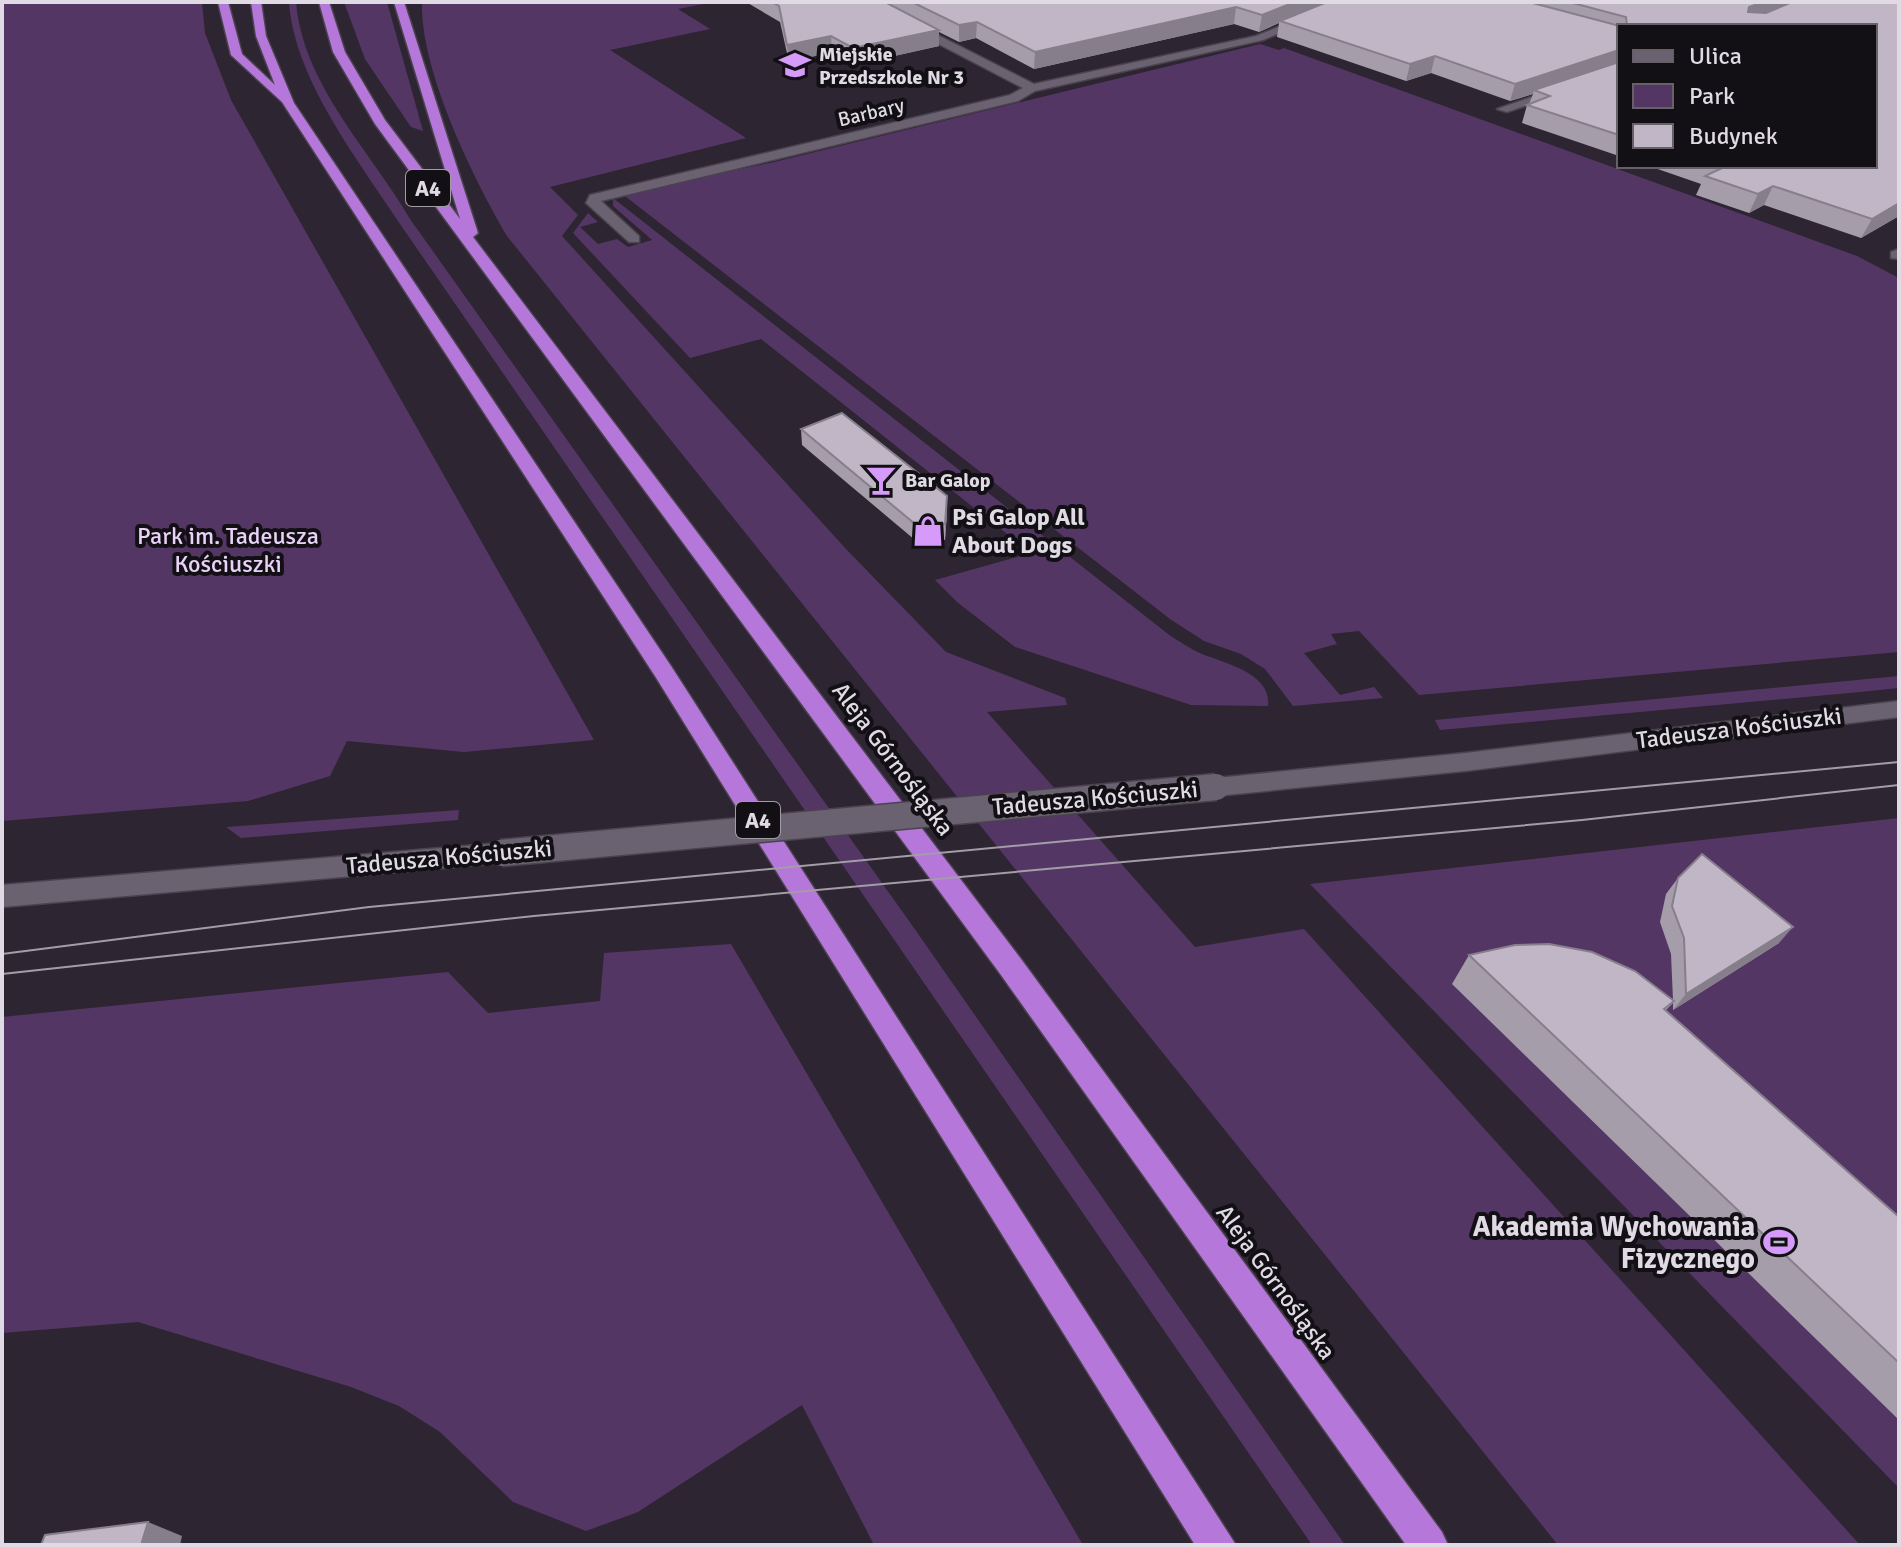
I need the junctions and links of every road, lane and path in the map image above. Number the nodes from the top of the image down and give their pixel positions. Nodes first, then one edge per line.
1 (223, 2) edge
2 (256, 2) edge
3 (324, 2) edge
4 (399, 2) edge
5 (411, 2) edge
6 (1349, 2) edge
7 (896, 18) edge
8 (407, 19) junction
9 (1617, 71) edge
10 (1032, 88) junction
11 (288, 103) junction
12 (1503, 109) edge
13 (634, 239) dead end
14 (477, 255) junction
15 (1899, 709) edge
16 (2, 896) edge
17 (1217, 1545) edge
18 (1429, 1545) edge

1 - 11 highway
2 - 11 highway, A4
3 - 14 highway, Aleja Górnośląska / A4
4 - 8 highway
5 - 8 highway
6 - 10 street, Barbary
7 - 10 street
8 - 14 highway
9 - 12 street
10 - 13 street, Barbary
11 - 17 highway, A4
14 - 18 highway, Aleja Górnośląska / A4
15 - 16 street, Tadeusza Kościuszki, bridge

